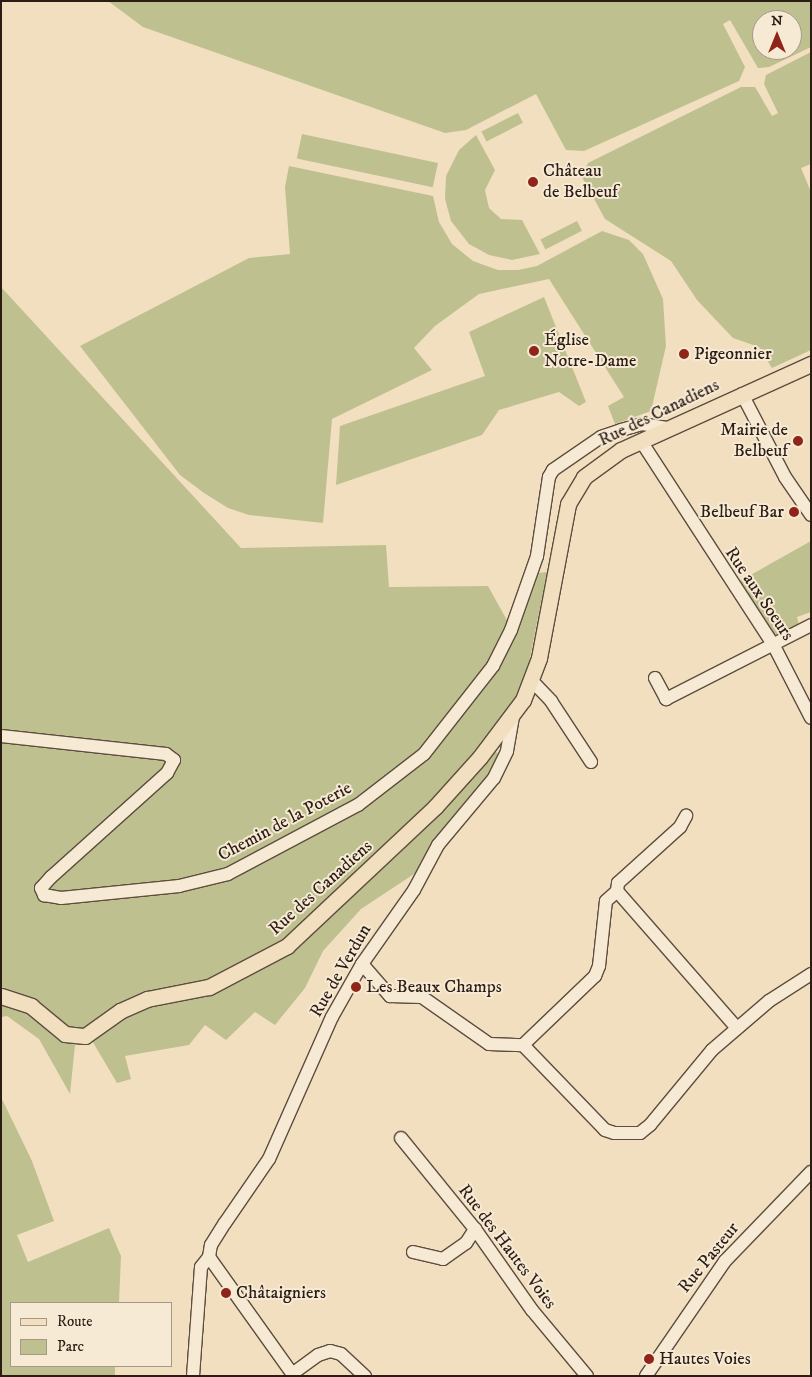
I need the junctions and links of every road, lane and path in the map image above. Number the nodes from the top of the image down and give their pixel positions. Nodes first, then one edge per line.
1 (811, 364) edge
2 (742, 394) junction
3 (667, 428) junction
4 (641, 440) junction
5 (811, 515) edge
6 (811, 625) edge
7 (773, 644) junction
8 (655, 678) dead end
9 (532, 681) junction
10 (514, 711) junction
11 (811, 718) edge
12 (1, 736) edge
13 (591, 762) dead end
14 (686, 816) dead end
15 (617, 891) junction
16 (362, 964) junction
17 (811, 974) edge
18 (1, 996) edge
19 (737, 1028) junction
20 (523, 1045) junction
21 (401, 1138) dead end
22 (811, 1172) edge
23 (475, 1228) junction
24 (412, 1252) dead end
25 (209, 1257) junction
26 (293, 1375) edge
27 (648, 1375) edge
28 (193, 1376) edge
29 (365, 1376) edge
30 (587, 1376) edge

1 - 2 main road, Rue des Canadiens
2 - 3 main road, Rue des Canadiens
2 - 5 street
3 - 4 main road, Rue des Canadiens
3 - 12 street, Chemin de la Poterie
4 - 7 street, Rue aux Soeurs
4 - 9 main road, Rue des Canadiens
6 - 7 street
7 - 8 street
7 - 11 street, Rue aux Soeurs
9 - 10 main road, Rue des Canadiens
9 - 13 street
10 - 16 street, Rue de Verdun
10 - 18 main road, Rue des Canadiens
14 - 15 street
15 - 19 street
15 - 20 street
16 - 20 street
16 - 25 street, Rue de Verdun
17 - 19 street
19 - 20 street
21 - 23 street, Rue des Hautes Voies
22 - 27 street, Rue Pasteur
23 - 24 street
23 - 30 street, Rue des Hautes Voies
25 - 26 street
25 - 28 street, Rue de Verdun
26 - 29 street

